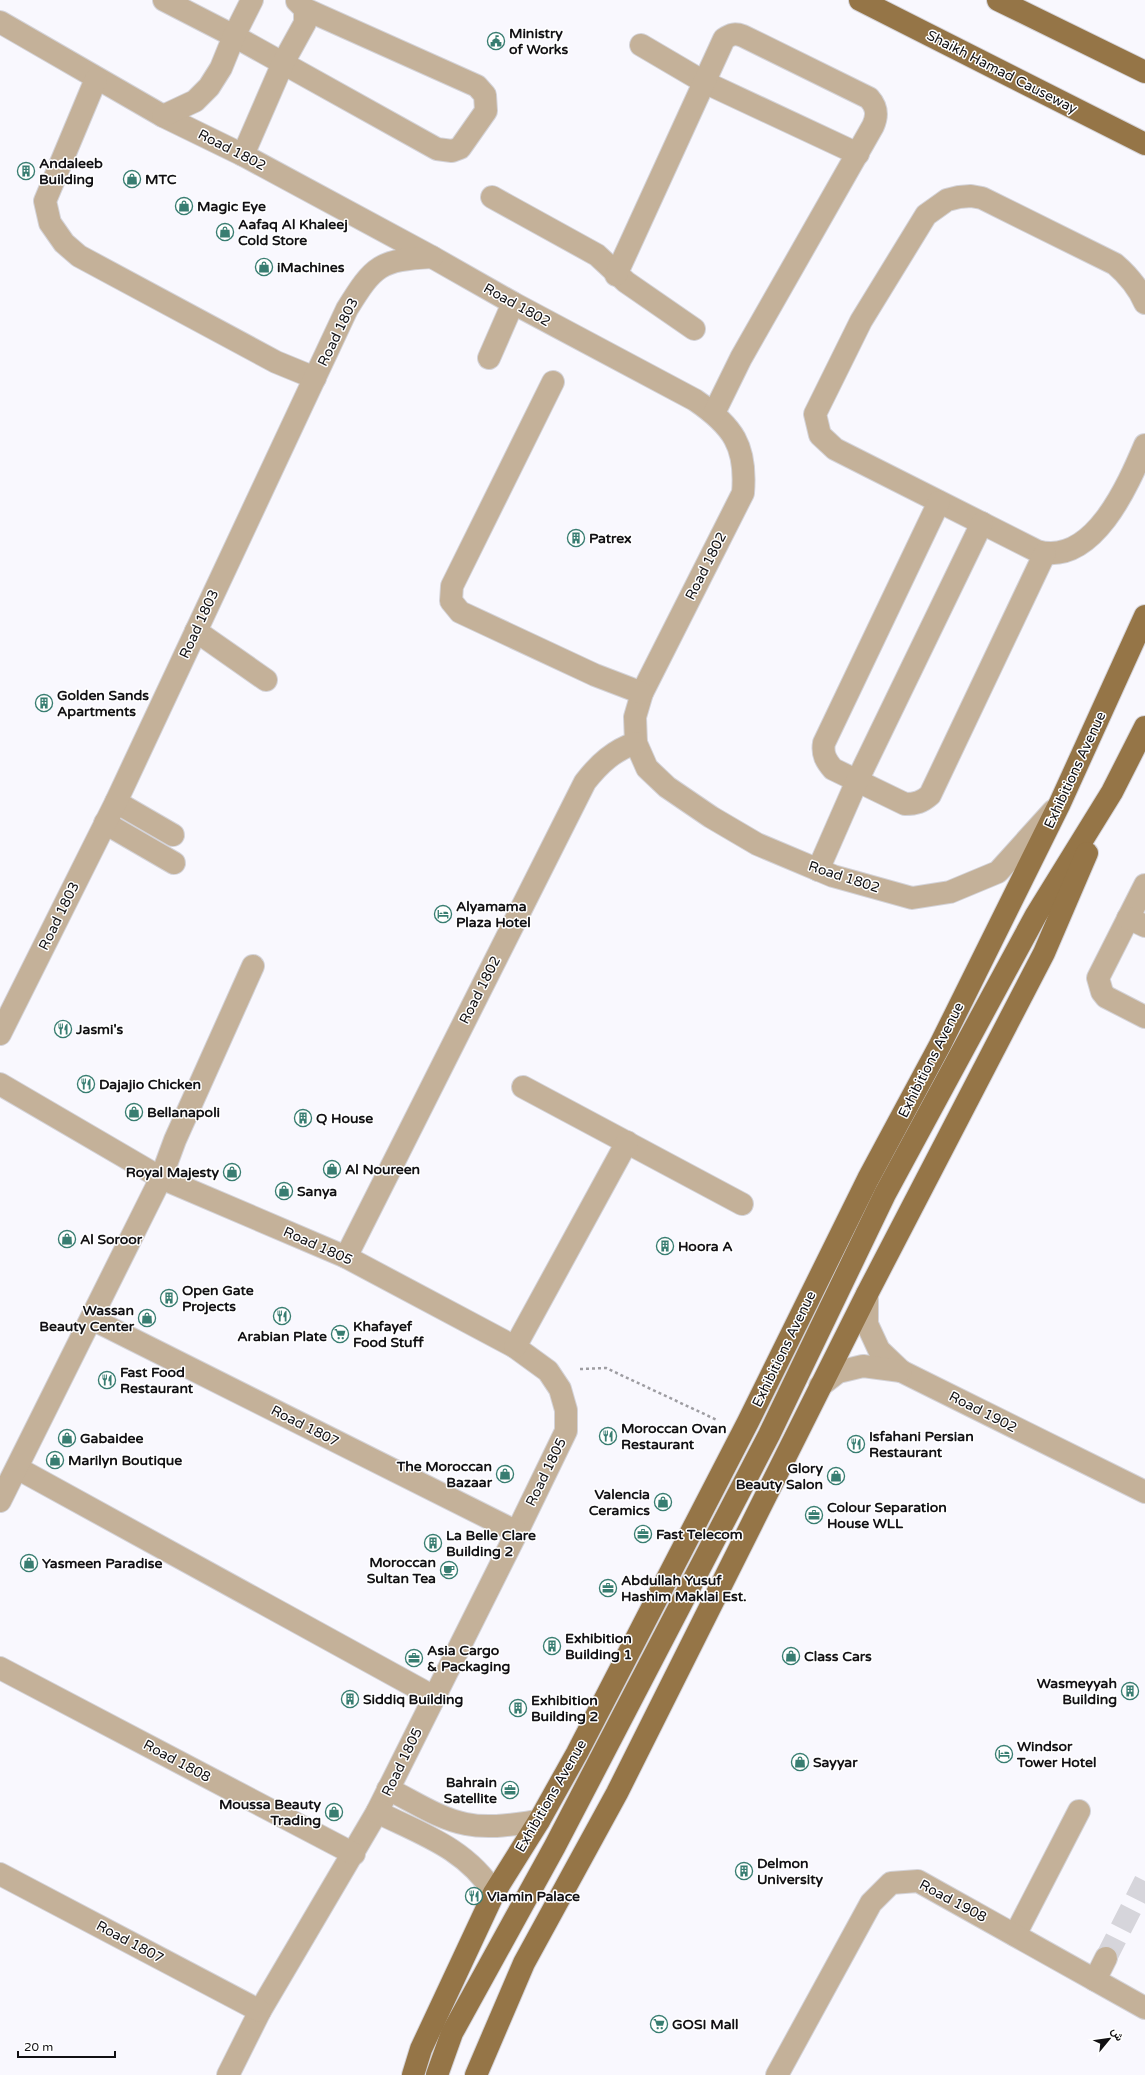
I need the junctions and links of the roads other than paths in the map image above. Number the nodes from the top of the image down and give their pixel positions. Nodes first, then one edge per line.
1 (164, 0) edge
2 (252, 0) edge
3 (860, 0) edge
4 (998, 0) edge
5 (301, 5) edge
6 (0, 22) edge
7 (234, 36) junction
8 (641, 45) dead end
9 (283, 63) junction
10 (1145, 72) edge
11 (96, 80) junction
12 (704, 82) junction
13 (163, 116) junction
14 (1111, 127) junction
15 (1145, 144) edge
16 (858, 154) junction
17 (243, 155) junction
18 (1145, 158) edge
19 (492, 197) dead end
20 (432, 257) junction
21 (616, 275) junction
22 (513, 303) junction
23 (1145, 303) edge
24 (694, 329) dead end
25 (489, 358) dead end
26 (315, 378) junction
27 (553, 382) dead end
28 (714, 413) junction
29 (1145, 445) edge
30 (939, 502) junction
31 (982, 523) junction
32 (1045, 553) junction
33 (1145, 616) edge
34 (196, 631) junction
35 (266, 680) dead end
36 (642, 693) junction
37 (1145, 727) edge
38 (636, 743) junction
39 (857, 781) junction
40 (1112, 792) junction
41 (116, 802) junction
42 (1060, 803) junction
43 (105, 823) junction
44 (173, 835) dead end
45 (174, 863) dead end
46 (818, 870) junction
47 (1145, 885) edge
48 (1137, 922) edge
49 (253, 966) dead end
50 (1145, 1017) edge
51 (0, 1034) edge
52 (0, 1084) edge
53 (523, 1087) dead end
54 (627, 1142) junction
55 (161, 1178) junction
56 (742, 1204) dead end
57 (346, 1257) junction
58 (866, 1294) junction
59 (92, 1319) junction
60 (515, 1347) junction
61 (901, 1371) junction
62 (820, 1386) junction
63 (17, 1468) junction
64 (1145, 1492) edge
65 (0, 1502) edge
66 (517, 1532) junction
67 (0, 1668) edge
68 (434, 1697) junction
69 (388, 1789) junction
70 (1080, 1811) dead end
71 (377, 1812) junction
72 (539, 1822) junction
73 (354, 1854) junction
74 (0, 1874) edge
75 (494, 1893) junction
76 (1015, 1935) junction
77 (1106, 1958) tunnel mouth
78 (1095, 1980) junction
79 (1145, 2008) edge
80 (260, 2011) junction
81 (228, 2075) edge
82 (413, 2075) edge
83 (437, 2075) edge
84 (476, 2075) edge
85 (777, 2075) edge

1 - 7 street
2 - 7 street
3 - 14 main road, Shaikh Hamad Causeway
4 - 10 main road
5 - 9 street
5 - 9 street
6 - 11 street, Road 1802
7 - 9 street
7 - 13 street
8 - 12 street
9 - 17 street
11 - 13 street, Road 1802
11 - 26 street
12 - 16 street
12 - 16 street
12 - 21 street
13 - 17 street, Road 1802
14 - 15 main road, Shaikh Hamad Causeway
14 - 18 main road
16 - 28 street
17 - 20 street, Road 1802
19 - 21 street
20 - 22 street, Road 1802
20 - 26 street, Road 1803
21 - 24 street
22 - 25 street
22 - 28 street, Road 1802
23 - 30 street
26 - 34 street, Road 1803
27 - 36 street
28 - 36 street, Road 1802
29 - 32 street
30 - 31 street
30 - 39 street
31 - 32 street
31 - 39 street
32 - 39 street
33 - 42 main road, Exhibitions Avenue
34 - 35 street
34 - 41 street, Road 1803
36 - 38 street, Road 1802
37 - 40 main road, Exhibitions Avenue
38 - 46 street, Road 1802
38 - 57 street, Road 1802
39 - 46 street
40 - 58 main road
40 - 83 main road, Exhibitions Avenue
41 - 43 street, Road 1803
41 - 44 street
42 - 46 street, Road 1802
42 - 72 main road, Exhibitions Avenue
43 - 45 street
43 - 51 street, Road 1803
47 - 48 street
48 - 50 street
49 - 55 street
52 - 55 street, Road 1805
53 - 54 street
54 - 56 street
54 - 60 street
55 - 57 street, Road 1805
55 - 59 street
57 - 60 street, Road 1805
58 - 61 street, Road 1902
58 - 62 main road
59 - 63 street
59 - 66 street, Road 1807
60 - 66 street, Road 1805
61 - 62 street
61 - 64 street, Road 1902
62 - 84 main road
63 - 65 street
63 - 68 street
66 - 68 street, Road 1805
67 - 73 street, Road 1808
68 - 69 street, Road 1805
69 - 71 street, Road 1805
69 - 72 street
70 - 76 street
71 - 73 street, Road 1805
71 - 75 street
72 - 75 main road, Exhibitions Avenue
73 - 80 street, Road 1805
74 - 80 street, Road 1807
75 - 82 main road, Exhibitions Avenue
76 - 78 street, Road 1908
76 - 85 street, Road 1908
77 - 78 street
78 - 79 street, Road 1908
80 - 81 street, Road 1805

